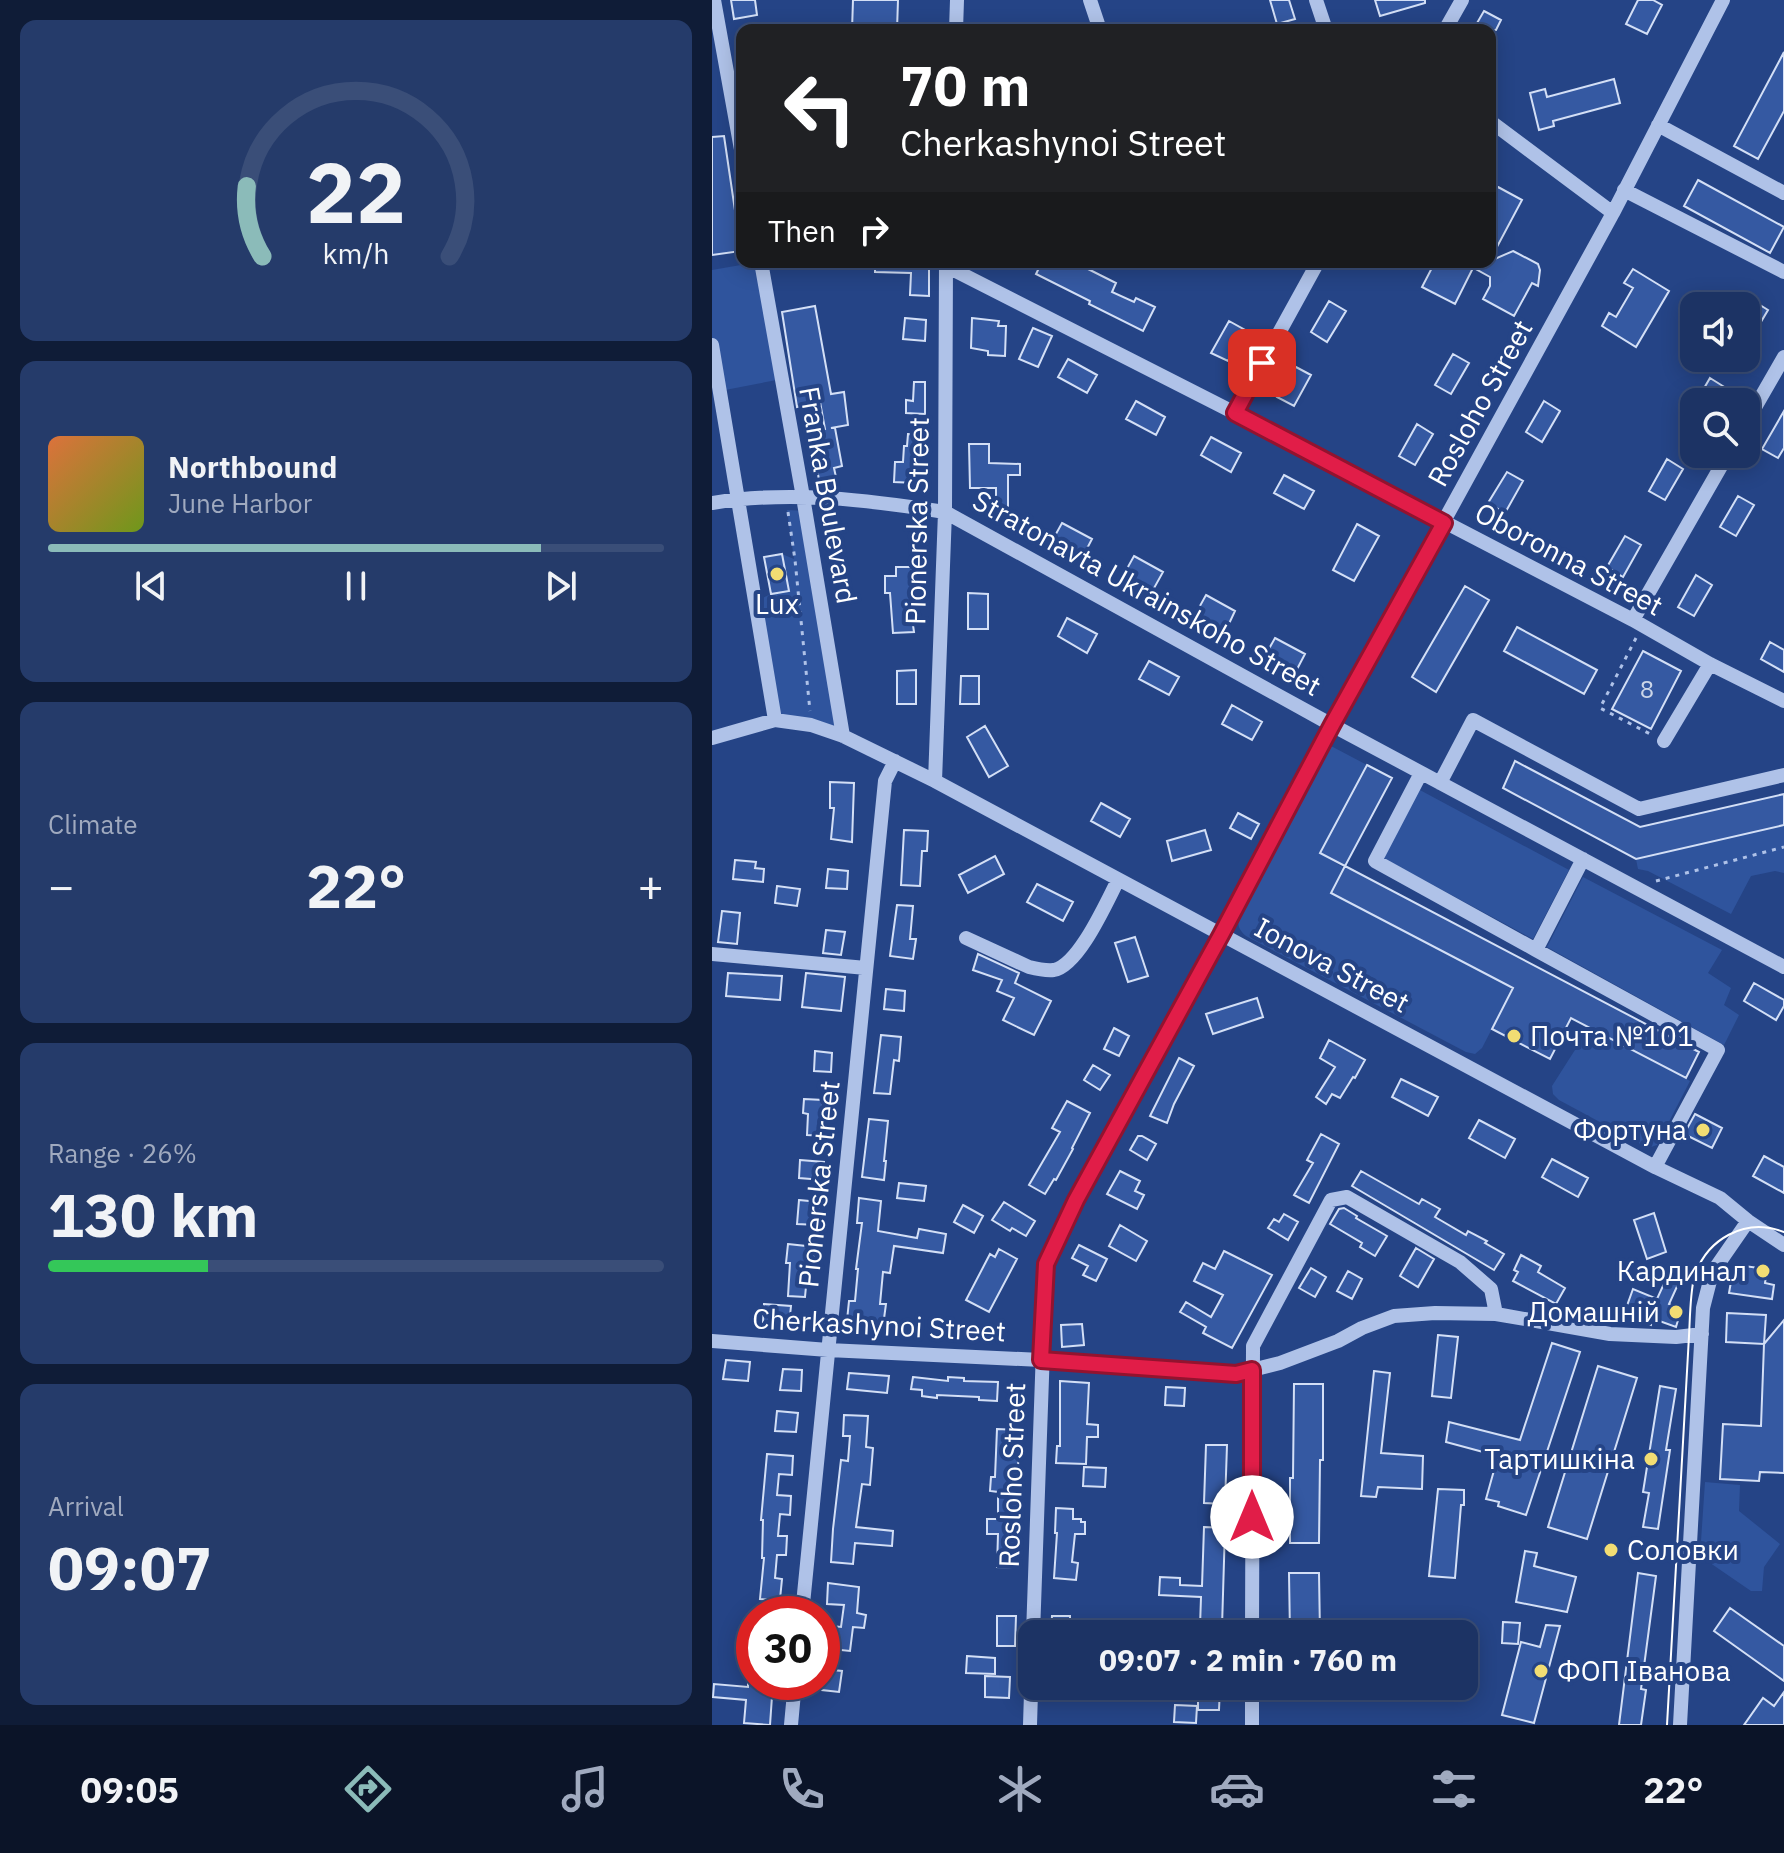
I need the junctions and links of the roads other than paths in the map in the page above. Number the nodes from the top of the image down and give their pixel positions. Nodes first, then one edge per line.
1 (714, 0) edge
2 (957, 0) edge
3 (1090, 0) edge
4 (1316, 0) edge
5 (1723, 0) edge
6 (1456, 4) edge
7 (956, 24) edge
8 (1098, 24) edge
9 (1324, 24) edge
10 (1448, 24) edge
11 (736, 122) edge
12 (1496, 125) edge
13 (1658, 125) junction
14 (1624, 190) junction
15 (1784, 193) edge
16 (1613, 213) junction
17 (762, 268) edge
18 (946, 268) edge
19 (954, 268) edge
20 (1315, 268) edge
21 (1784, 272) edge
22 (712, 345) edge
23 (1784, 357) edge
24 (1760, 399) edge
25 (1235, 413) junction
26 (1721, 468) edge
27 (803, 497) junction
28 (737, 499) junction
29 (712, 503) edge
30 (945, 512) junction
31 (1444, 523) junction
32 (1638, 623) junction
33 (1710, 664) junction
34 (1784, 701) edge
35 (775, 720) junction
36 (1332, 725) junction
37 (843, 736) junction
38 (712, 738) edge
39 (1664, 741) road end
40 (895, 761) junction
41 (1421, 773) junction
42 (1784, 775) edge
43 (935, 781) junction
44 (1440, 783) junction
45 (1583, 859) junction
46 (1118, 880) junction
47 (1221, 935) junction
48 (966, 938) dead end
49 (1536, 950) junction
50 (712, 954) edge
51 (1784, 967) edge
52 (866, 968) junction
53 (1655, 1167) junction
54 (1748, 1221) junction
55 (1784, 1245) edge
56 (1496, 1314) junction
57 (1702, 1334) junction
58 (712, 1341) edge
59 (828, 1350) junction
60 (1041, 1360) junction
61 (1252, 1370) junction
62 (804, 1596) edge
63 (1033, 1620) edge
64 (1252, 1620) edge
65 (793, 1700) edge
66 (1031, 1700) edge
67 (1252, 1700) edge
68 (791, 1725) edge
69 (1030, 1725) edge
70 (1252, 1725) edge
71 (1680, 1725) edge

1 - 11 street
2 - 7 street
3 - 8 street
4 - 9 street
5 - 13 street, Rosloho Street
6 - 10 street
12 - 16 street
13 - 14 street, Rosloho Street
13 - 15 street
14 - 16 street, Rosloho Street
14 - 21 street
16 - 31 street, Rosloho Street
17 - 27 street, Franka Boulevard
18 - 30 street, Pionerska Street
19 - 25 street, Oboronna Street
20 - 25 street
22 - 28 street
23 - 24 street
25 - 31 street, Oboronna Street
26 - 32 street
27 - 28 street, Stratonavta Ukrainskoho Street
27 - 30 street, Stratonavta Ukrainskoho Street
27 - 37 street, Franka Boulevard
28 - 29 street, Stratonavta Ukrainskoho Street
28 - 35 street
30 - 36 street, Stratonavta Ukrainskoho Street
30 - 43 street, Pionerska Street
31 - 32 street, Oboronna Street
31 - 36 street, Rosloho Street
32 - 33 street, Oboronna Street
33 - 34 street, Oboronna Street
33 - 39 street
35 - 37 street, Ionova Street
35 - 38 street, Ionova Street
36 - 41 street, Stratonavta Ukrainskoho Street
36 - 47 street, Rosloho Street
37 - 40 street, Ionova Street
40 - 43 street, Ionova Street
40 - 52 street, Pionerska Street
41 - 44 street, Stratonavta Ukrainskoho Street
41 - 49 street
42 - 44 street
43 - 46 street, Ionova Street
44 - 45 street, Stratonavta Ukrainskoho Street
45 - 49 street
45 - 51 street, Stratonavta Ukrainskoho Street
46 - 47 street, Ionova Street
46 - 48 street
47 - 53 street, Ionova Street
47 - 60 street, Rosloho Street
49 - 53 street
50 - 52 street
52 - 59 street, Pionerska Street
53 - 54 street, Ionova Street
54 - 55 street, Ionova Street
54 - 57 street
56 - 57 street, Cherkashynoi Street
56 - 61 street, Cherkashynoi Street
56 - 61 street
57 - 71 street
58 - 59 street, Cherkashynoi Street
59 - 60 street, Cherkashynoi Street
59 - 62 street, Pionerska Street
60 - 61 street, Cherkashynoi Street
60 - 63 street, Rosloho Street
61 - 64 street
65 - 68 street
66 - 69 street
67 - 70 street

